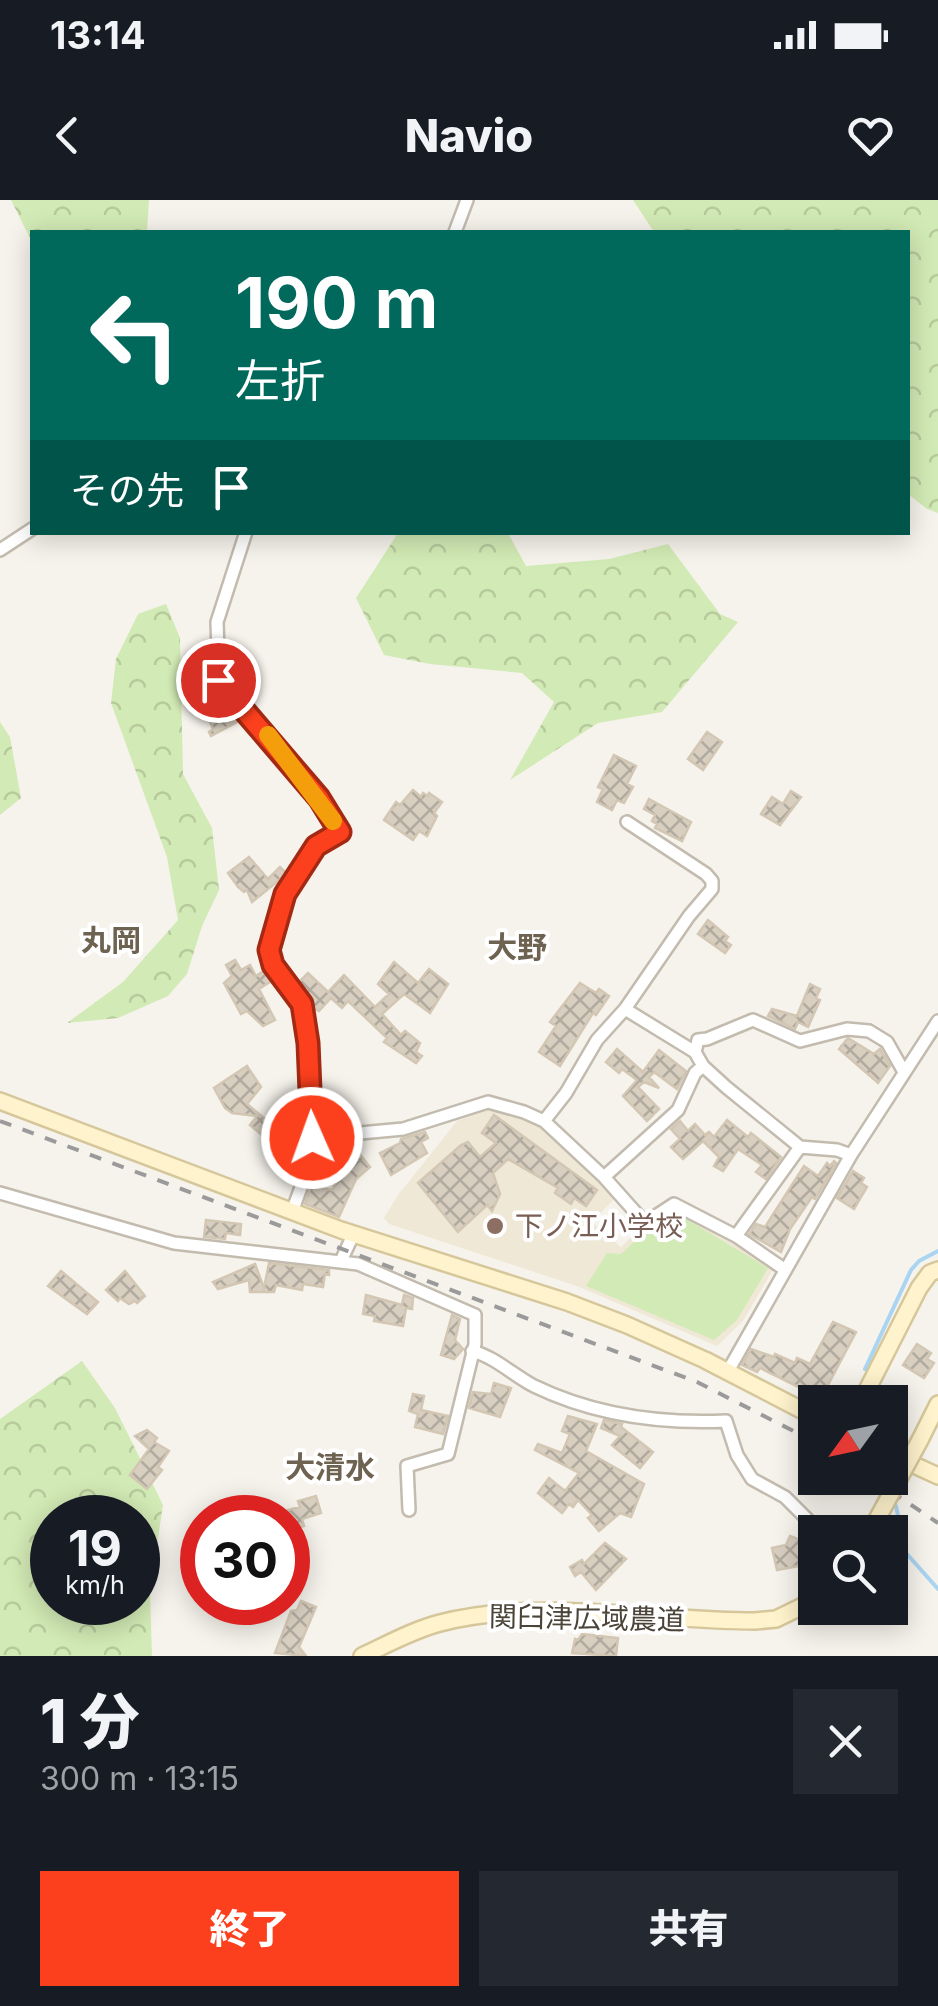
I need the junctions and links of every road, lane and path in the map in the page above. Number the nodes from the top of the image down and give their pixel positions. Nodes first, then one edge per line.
1 (467, 200) edge
2 (456, 230) edge
3 (30, 530) edge
4 (245, 535) edge
5 (0, 550) edge
6 (627, 822) dead end
7 (625, 1008) junction
8 (938, 1022) edge
9 (695, 1052) junction
10 (703, 1066) junction
11 (904, 1072) junction
12 (0, 1101) edge
13 (544, 1121) junction
14 (800, 1147) junction
15 (851, 1155) junction
16 (320, 1156) junction
17 (604, 1177) junction
18 (0, 1193) edge
19 (292, 1212) junction
20 (353, 1234) junction
21 (736, 1236) junction
22 (341, 1261) junction
23 (784, 1269) junction
24 (938, 1270) edge
25 (472, 1351) junction
26 (728, 1371) junction
27 (870, 1385) edge
28 (938, 1404) edge
29 (798, 1408) edge
30 (908, 1462) edge
31 (938, 1476) edge
32 (409, 1510) dead end
33 (804, 1515) edge
34 (879, 1515) edge
35 (798, 1608) edge
36 (362, 1656) edge

1 - 2 street
3 - 5 street
4 - 16 street
6 - 7 street
7 - 9 street
7 - 13 street
8 - 11 street
9 - 10 street
9 - 11 street
10 - 14 street
10 - 17 street
11 - 15 street
12 - 19 street
13 - 16 street
13 - 17 street
14 - 15 street
14 - 21 street
15 - 23 street
16 - 19 street
17 - 21 street
18 - 22 street
19 - 20 street
20 - 22 street
20 - 26 street
21 - 23 street
22 - 25 street
23 - 26 street
24 - 27 street
25 - 32 street
25 - 33 street
26 - 29 street
28 - 34 street, bridge
30 - 31 street
35 - 36 street, 関臼津広域農道

